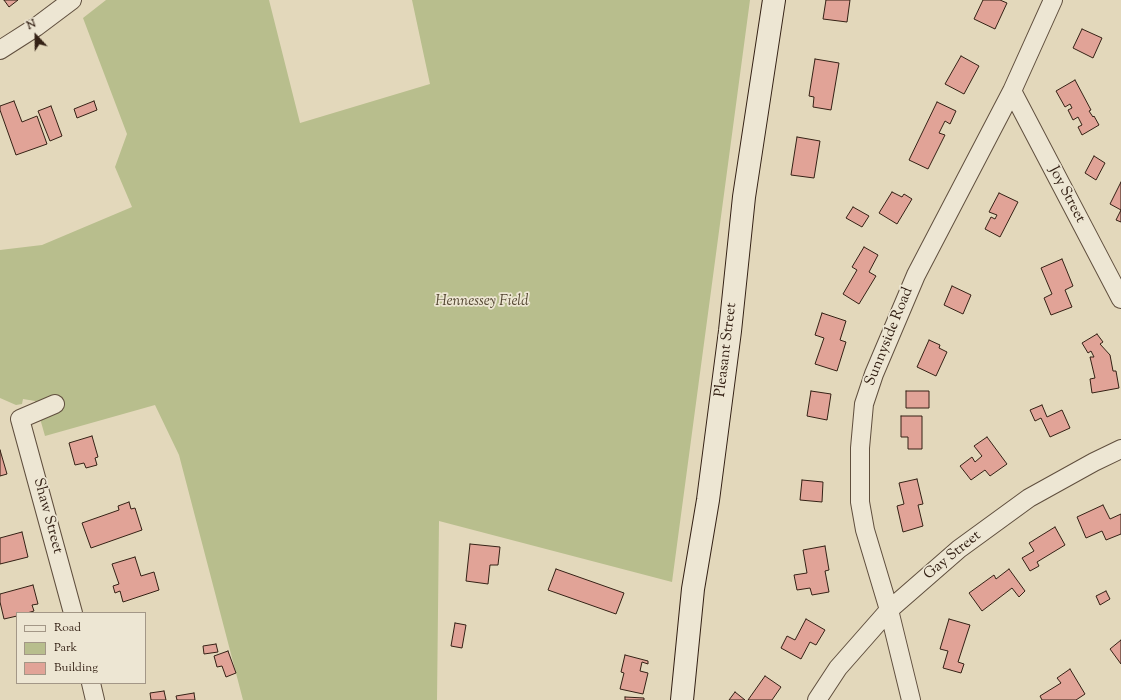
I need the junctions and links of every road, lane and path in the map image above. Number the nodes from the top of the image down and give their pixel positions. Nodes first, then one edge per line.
1 (72, 0) edge
2 (774, 0) edge
3 (1053, 0) edge
4 (0, 50) edge
5 (1012, 91) junction
6 (1121, 299) edge
7 (55, 404) dead end
8 (1121, 449) edge
9 (889, 610) junction
10 (73, 612) edge
11 (91, 684) edge
12 (95, 700) edge
13 (682, 700) edge
14 (817, 700) edge
15 (910, 700) edge

1 - 4 street
2 - 13 street, Pleasant Street
3 - 5 street, Sunnyside Road
5 - 6 street, Joy Street
5 - 9 street, Sunnyside Road
7 - 10 street, Shaw Street
8 - 9 street, Gay Street
9 - 14 street, Gay Street
9 - 15 street, Sunnyside Road
11 - 12 street

